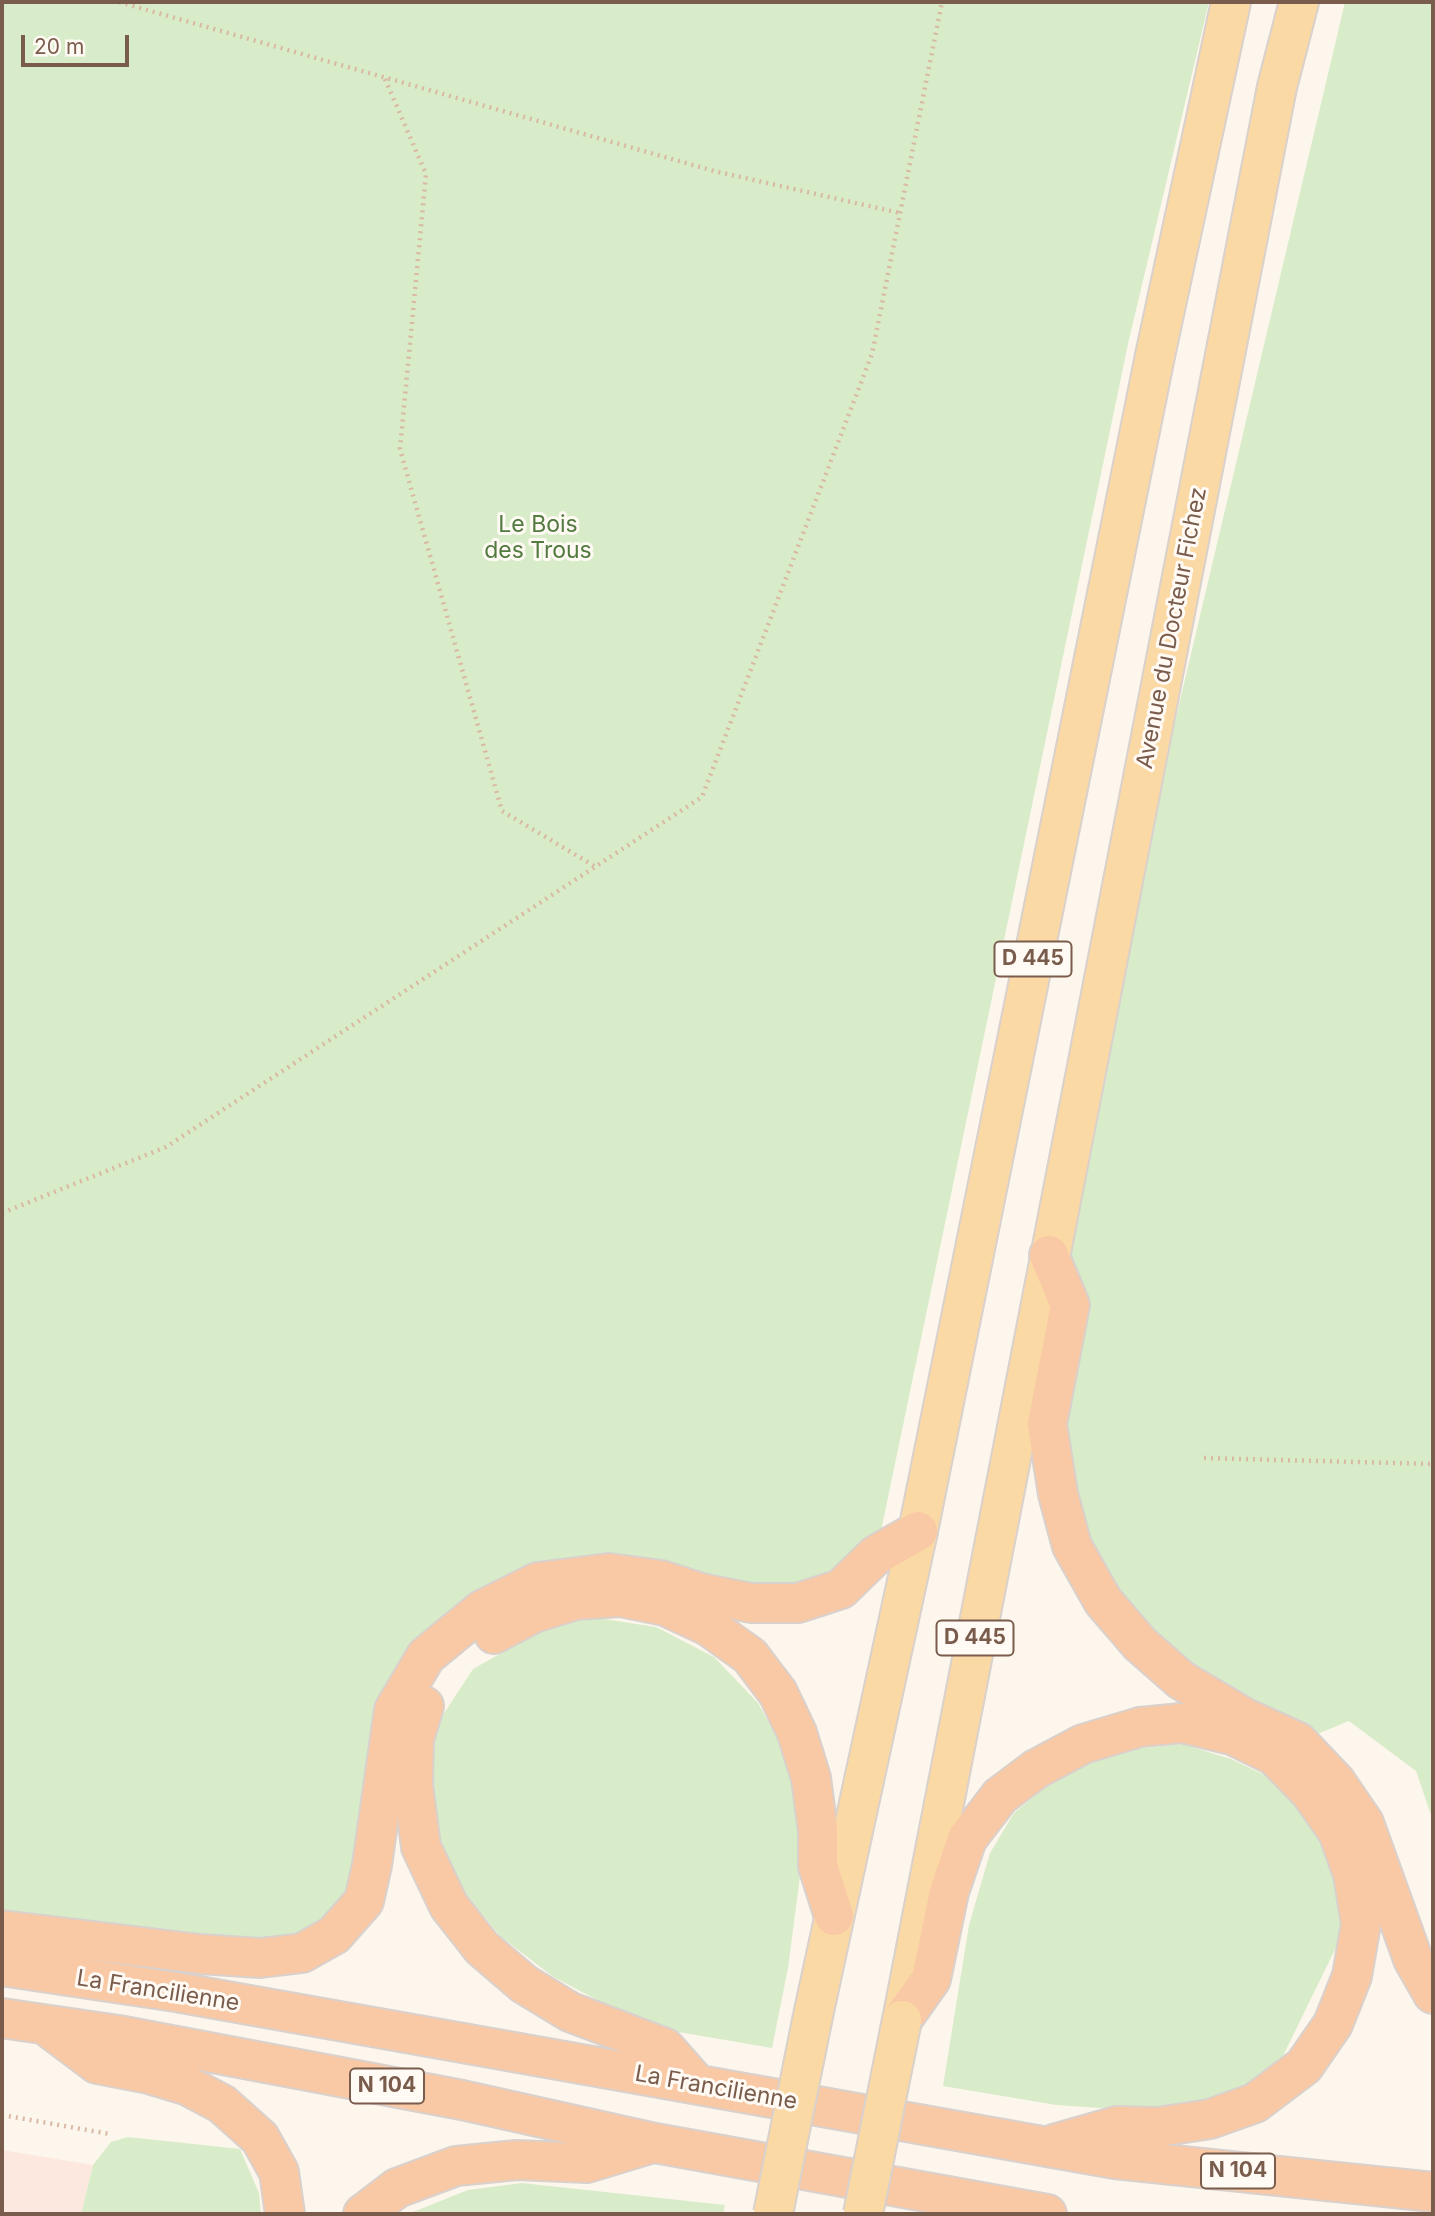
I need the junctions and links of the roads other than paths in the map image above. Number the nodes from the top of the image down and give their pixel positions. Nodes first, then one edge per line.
1 (1231, 2) edge
2 (1299, 2) edge
3 (1049, 1255) junction
4 (918, 1531) junction
5 (834, 1916) junction
6 (2, 1930) edge
7 (2, 1966) edge
8 (1433, 1994) edge
9 (2, 2018) edge
10 (902, 2020) junction
11 (44, 2024) junction
12 (696, 2083) junction
13 (655, 2143) junction
14 (1044, 2147) junction
15 (1433, 2192) edge
16 (979, 2208) edge
17 (285, 2214) edge
18 (363, 2214) edge
19 (773, 2214) edge
20 (863, 2214) edge
21 (1046, 2214) edge

1 - 4 main road, D 445
2 - 3 main road, Avenue du Docteur Fichez / D 445
3 - 8 highway
3 - 10 main road, D 445
4 - 5 main road, D 445
4 - 6 highway
5 - 12 highway
5 - 19 main road, D 445, bridge
7 - 12 highway, La Francilienne / N 104
9 - 11 highway, N 104
10 - 14 highway
10 - 20 main road, D 445, bridge
11 - 13 highway, N 104
11 - 17 highway
12 - 14 highway, La Francilienne / N 104
13 - 16 highway, N 104
13 - 18 highway
14 - 15 highway, La Francilienne / N 104
16 - 21 highway, N 104

